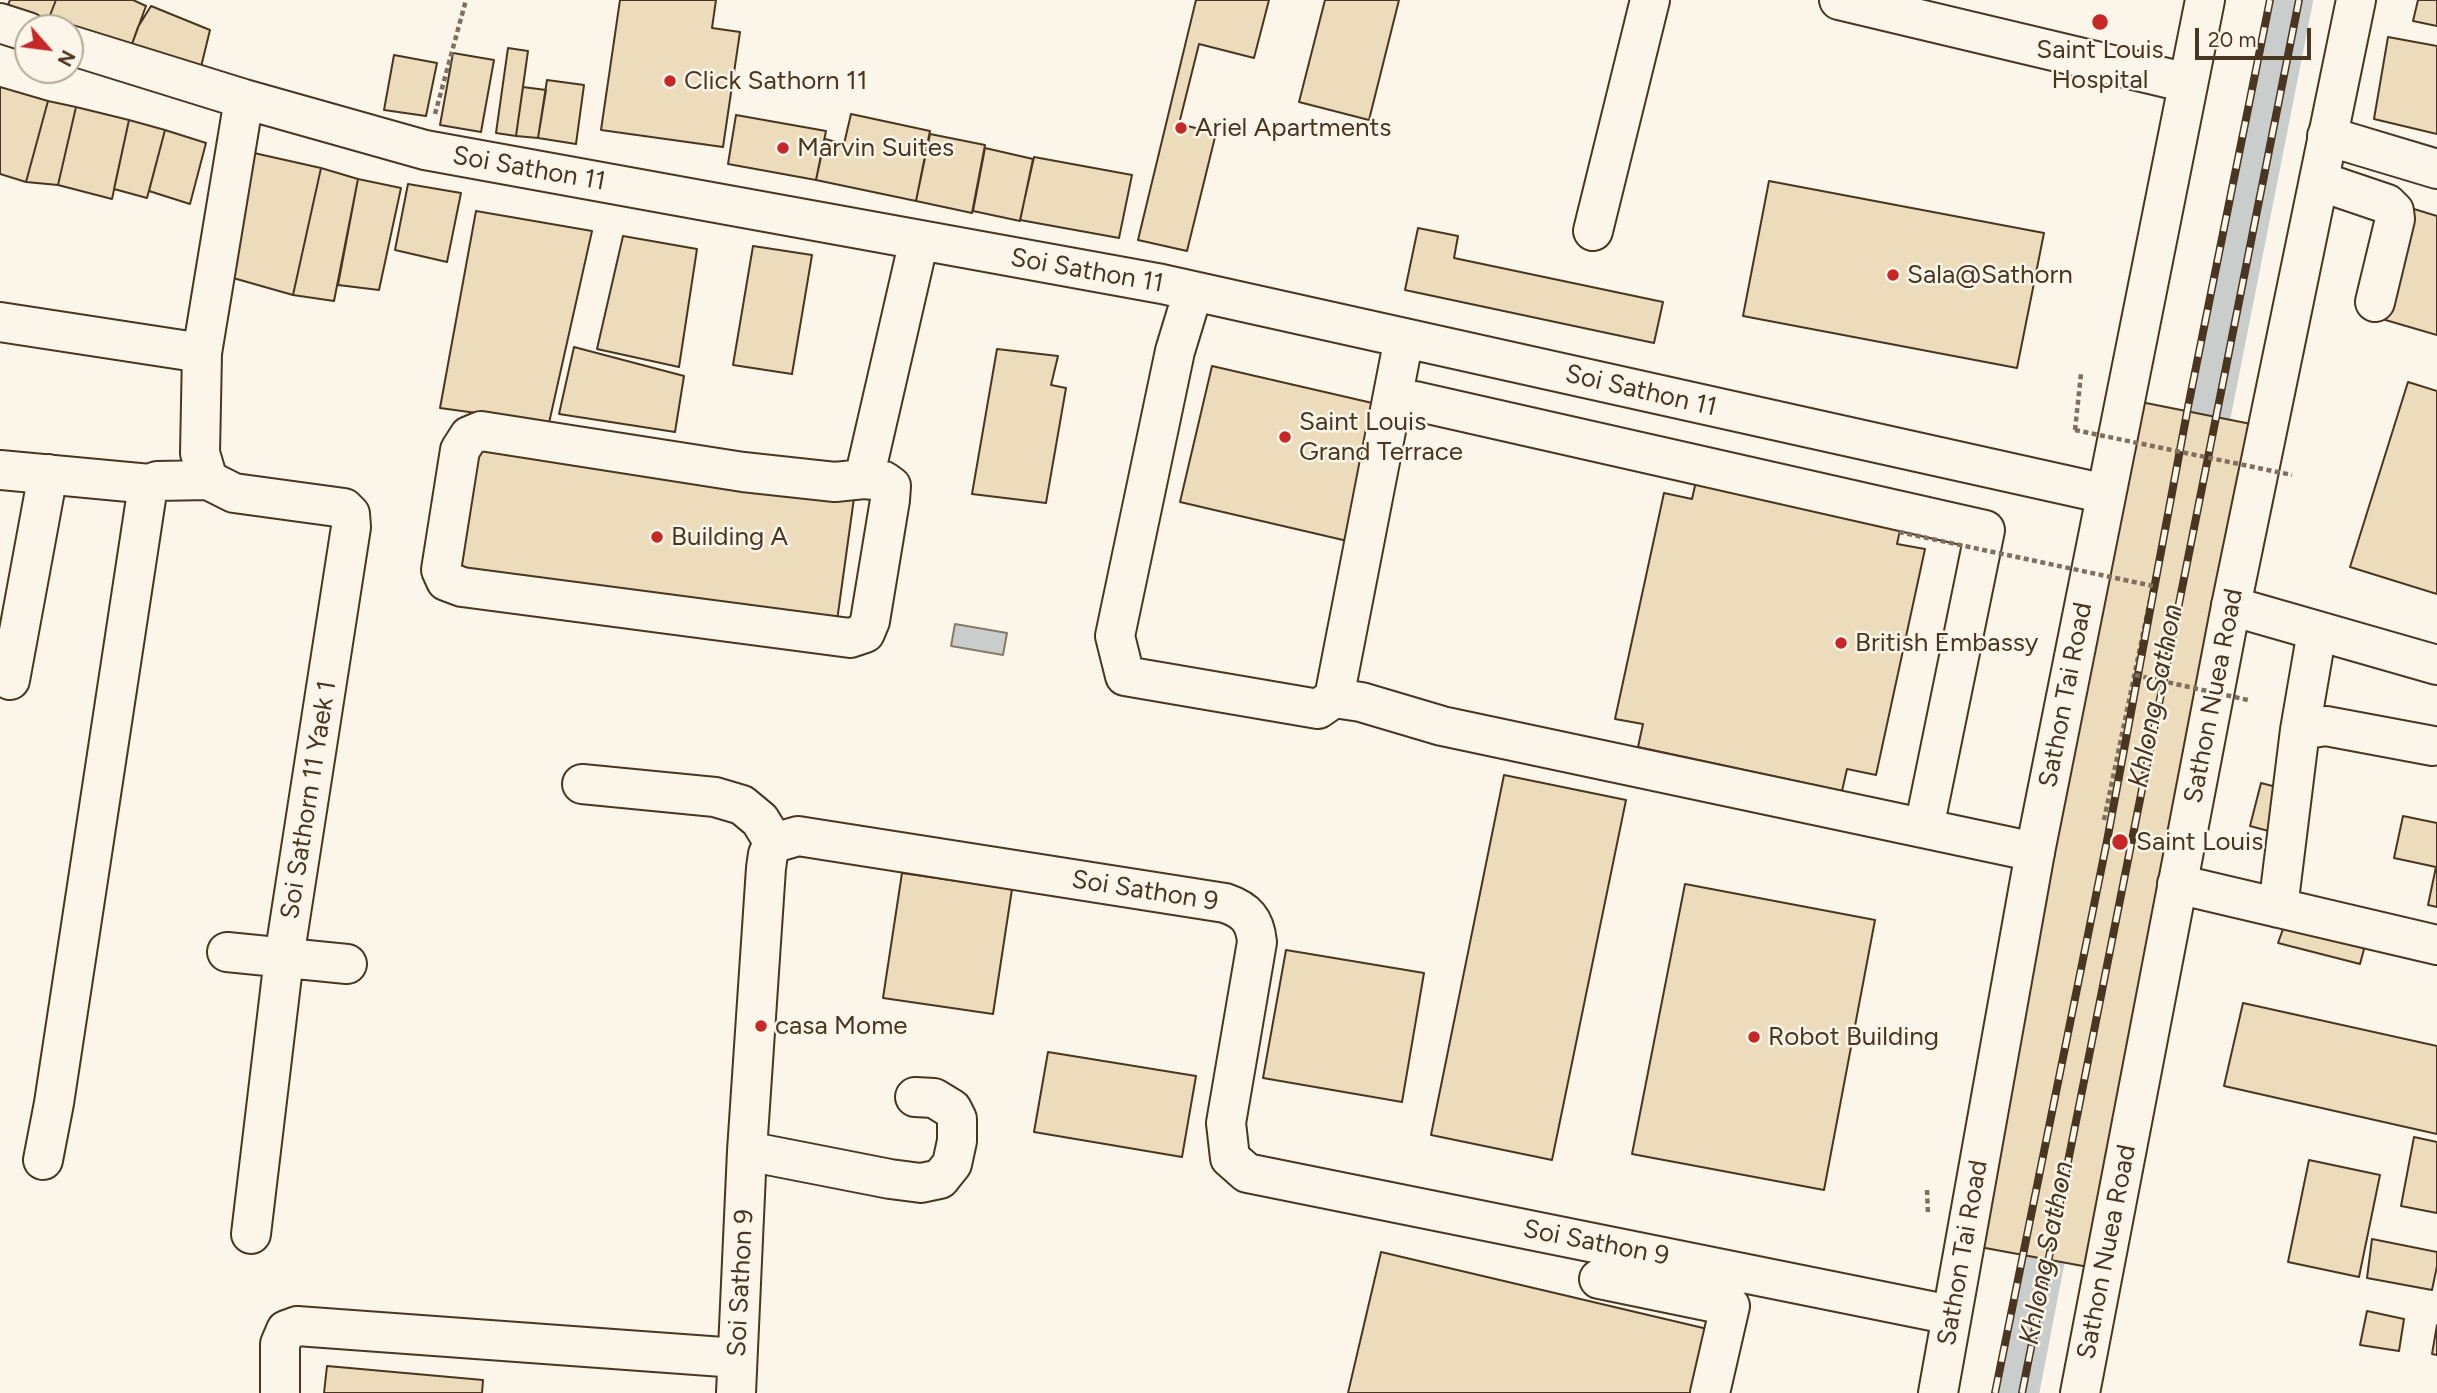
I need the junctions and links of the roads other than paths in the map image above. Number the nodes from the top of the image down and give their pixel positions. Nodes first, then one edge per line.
1 (1650, 0) edge
2 (1839, 0) edge
3 (2205, 0) edge
4 (2356, 0) edge
5 (84, 49) edge
6 (2188, 83) junction
7 (244, 99) junction
8 (2327, 136) junction
9 (2437, 169) edge
10 (2319, 181) junction
11 (1593, 231) dead end
12 (919, 240) junction
13 (1193, 292) junction
14 (2375, 302) dead end
15 (0, 322) edge
16 (1414, 340) junction
17 (202, 353) junction
18 (1415, 401) junction
19 (0, 470) edge
20 (48, 474) junction
21 (864, 479) junction
22 (208, 480) junction
23 (150, 484) junction
24 (2106, 494) junction
25 (2231, 606) junction
26 (2317, 631) junction
27 (2437, 666) edge
28 (10, 680) dead end
29 (1347, 700) junction
30 (2300, 730) junction
31 (2433, 746) dead end
32 (582, 784) dead end
33 (1924, 828) junction
34 (774, 843) junction
35 (2035, 852) junction
36 (2177, 884) junction
37 (2278, 908) junction
38 (2437, 945) edge
39 (227, 952) dead end
40 (285, 958) junction
41 (347, 964) dead end
42 (915, 1097) dead end
43 (747, 1151) junction
44 (43, 1160) dead end
45 (251, 1234) dead end
46 (1599, 1279) dead end
47 (1951, 1315) junction
48 (737, 1376) edge
49 (279, 1393) edge
50 (1710, 1393) edge
51 (1938, 1393) edge
52 (2080, 1393) edge

1 - 11 street
2 - 6 street
3 - 6 street, Sathon Tai Road
4 - 8 street, Sathon Nuea Road
5 - 7 street, Soi Sathon 11
6 - 24 street, Sathon Tai Road
7 - 12 street, Soi Sathon 11
7 - 17 street
8 - 9 street
8 - 10 street, Sathon Nuea Road
10 - 14 street
10 - 25 street, Sathon Nuea Road
12 - 13 street, Soi Sathon 11
12 - 21 street
13 - 16 street, Soi Sathon 11
13 - 29 street
15 - 17 street
16 - 18 street
16 - 24 street, Soi Sathon 11
16 - 29 street
17 - 22 street
18 - 29 street
18 - 33 street
19 - 20 street, Soi Sathorn 11 Yaek 1
20 - 23 street, Soi Sathorn 11 Yaek 1
20 - 28 street
21 - 21 street
22 - 23 street, Soi Sathorn 11 Yaek 1
22 - 40 street, Soi Sathorn 11 Yaek 1
23 - 44 street
24 - 35 street, Sathon Tai Road
25 - 26 street
25 - 36 street, Sathon Nuea Road
26 - 27 street
26 - 30 street
29 - 33 street
30 - 31 street
30 - 37 street
32 - 34 street
33 - 35 street
34 - 43 street, Soi Sathon 9
34 - 47 street, Soi Sathon 9
35 - 47 street, Sathon Tai Road
36 - 37 street
36 - 52 street, Sathon Nuea Road
37 - 38 street
39 - 40 street
40 - 41 street
40 - 45 street, Soi Sathorn 11 Yaek 1
42 - 43 street
43 - 48 street, Soi Sathon 9
46 - 50 street
47 - 51 street, Sathon Tai Road
48 - 49 street

